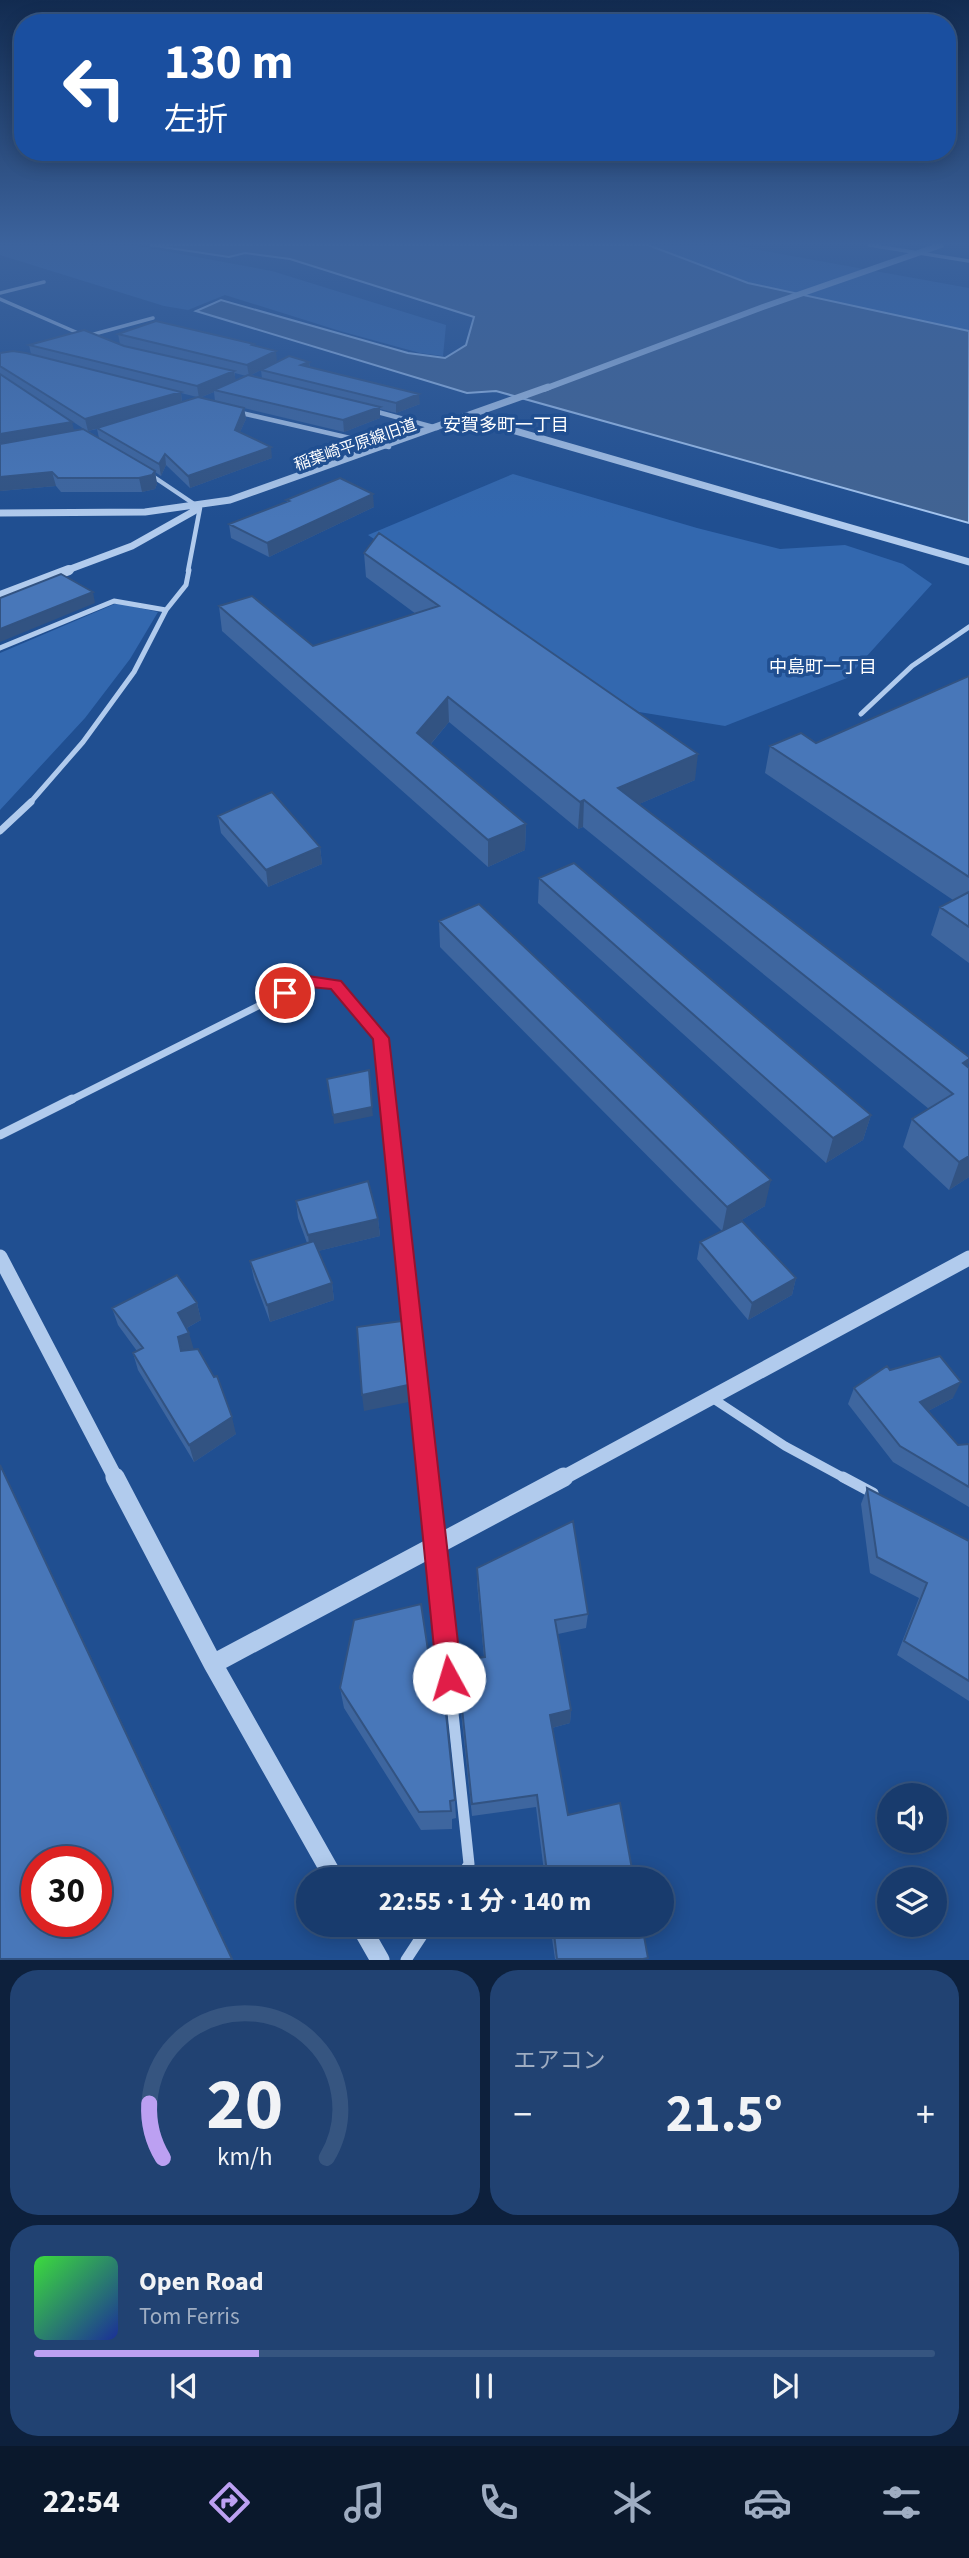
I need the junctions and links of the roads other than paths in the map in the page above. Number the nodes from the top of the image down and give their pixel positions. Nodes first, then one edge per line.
1 (84, 336) edge
2 (87, 336) edge
3 (682, 336) edge
4 (73, 340) edge
5 (96, 340) edge
6 (225, 410) edge
7 (372, 411) edge
8 (470, 418) junction
9 (441, 429) junction
10 (389, 447) junction
11 (143, 470) edge
12 (200, 508) junction
13 (0, 513) edge
14 (969, 562) edge
15 (0, 596) edge
16 (166, 610) junction
17 (969, 627) edge
18 (0, 648) edge
19 (861, 714) dead end
20 (0, 831) edge
21 (0, 1135) edge
22 (0, 1257) edge
23 (969, 1258) edge
24 (712, 1398) junction
25 (883, 1499) edge
26 (435, 1545) junction
27 (213, 1664) junction
28 (328, 1867) edge
29 (467, 1867) edge
30 (367, 1937) edge
31 (421, 1937) edge
32 (380, 1959) edge
33 (406, 1959) edge

1 - 4 street
2 - 5 street
3 - 8 street, 稲葉崎平原線旧道
6 - 10 street
7 - 9 street
8 - 9 street, 稲葉崎平原線旧道
8 - 14 street
9 - 10 street, 稲葉崎平原線旧道
10 - 12 street, 稲葉崎平原線旧道
11 - 12 street
12 - 13 street, 稲葉崎平原線旧道
12 - 15 street
12 - 16 street
16 - 18 street
16 - 20 street
17 - 19 street
21 - 26 street
22 - 27 street
23 - 24 street
24 - 25 street
24 - 26 street
26 - 27 street
26 - 29 street
27 - 28 street
30 - 32 street
31 - 33 street

